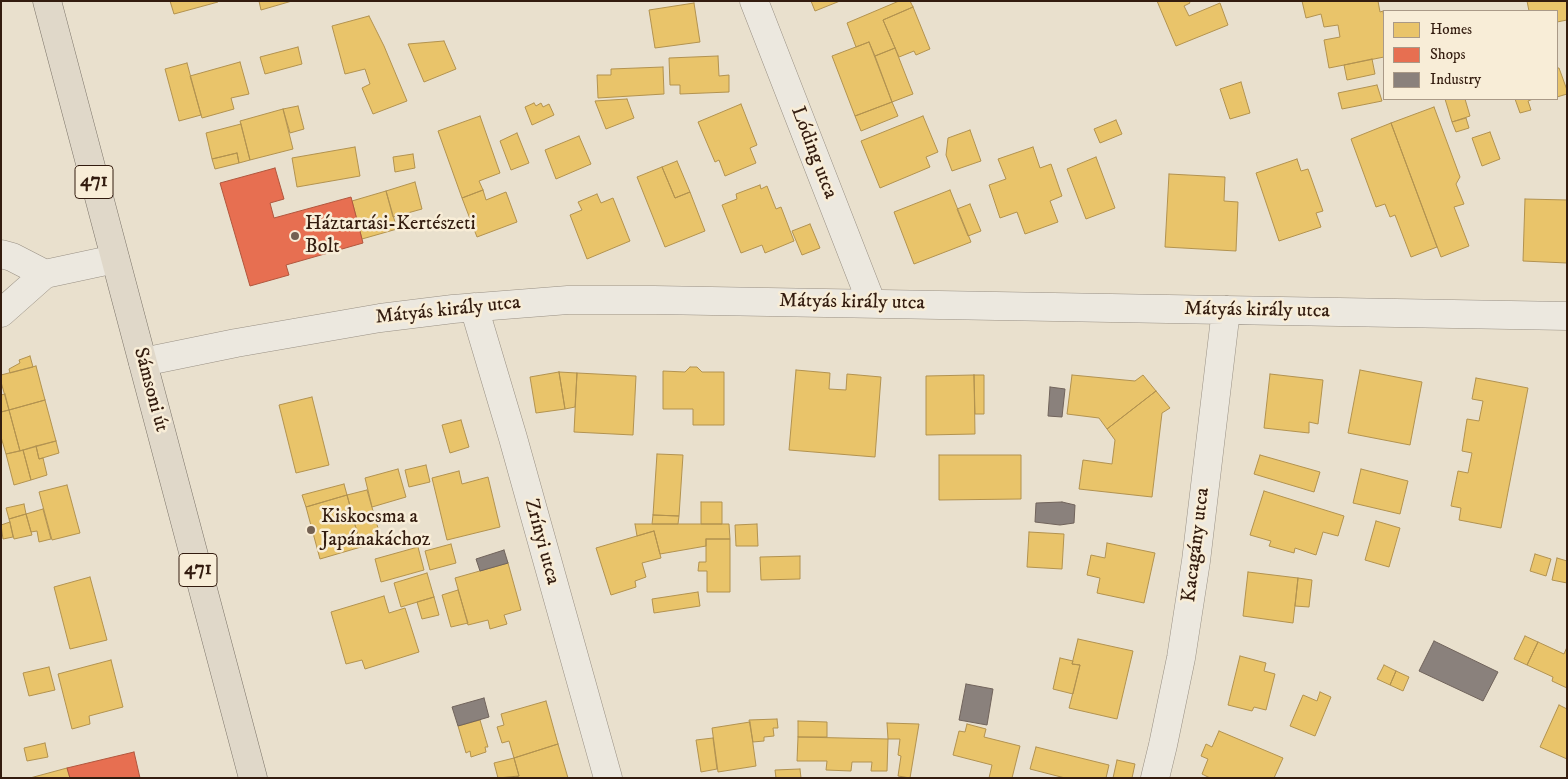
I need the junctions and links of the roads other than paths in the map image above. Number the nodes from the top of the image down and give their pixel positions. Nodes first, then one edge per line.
1 (47, 1) edge
2 (754, 1) edge
3 (5, 250) edge
4 (115, 259) junction
5 (45, 274) junction
6 (872, 304) junction
7 (474, 307) junction
8 (1226, 310) junction
9 (1, 313) edge
10 (1567, 316) edge
11 (143, 362) junction
12 (253, 778) edge
13 (608, 778) edge
14 (1155, 778) edge

1 - 4 main road, Sámsoni út / 471
2 - 6 street, Lóding utca
3 - 5 street
4 - 5 street
4 - 11 main road, Sámsoni út / 471
5 - 9 street
6 - 7 street, Mátyás király utca
6 - 8 street, Mátyás király utca
7 - 11 street, Mátyás király utca
7 - 13 street, Zrínyi utca
8 - 10 street, Mátyás király utca
8 - 14 street, Kacagány utca
11 - 12 main road, Sámsoni út / 471

